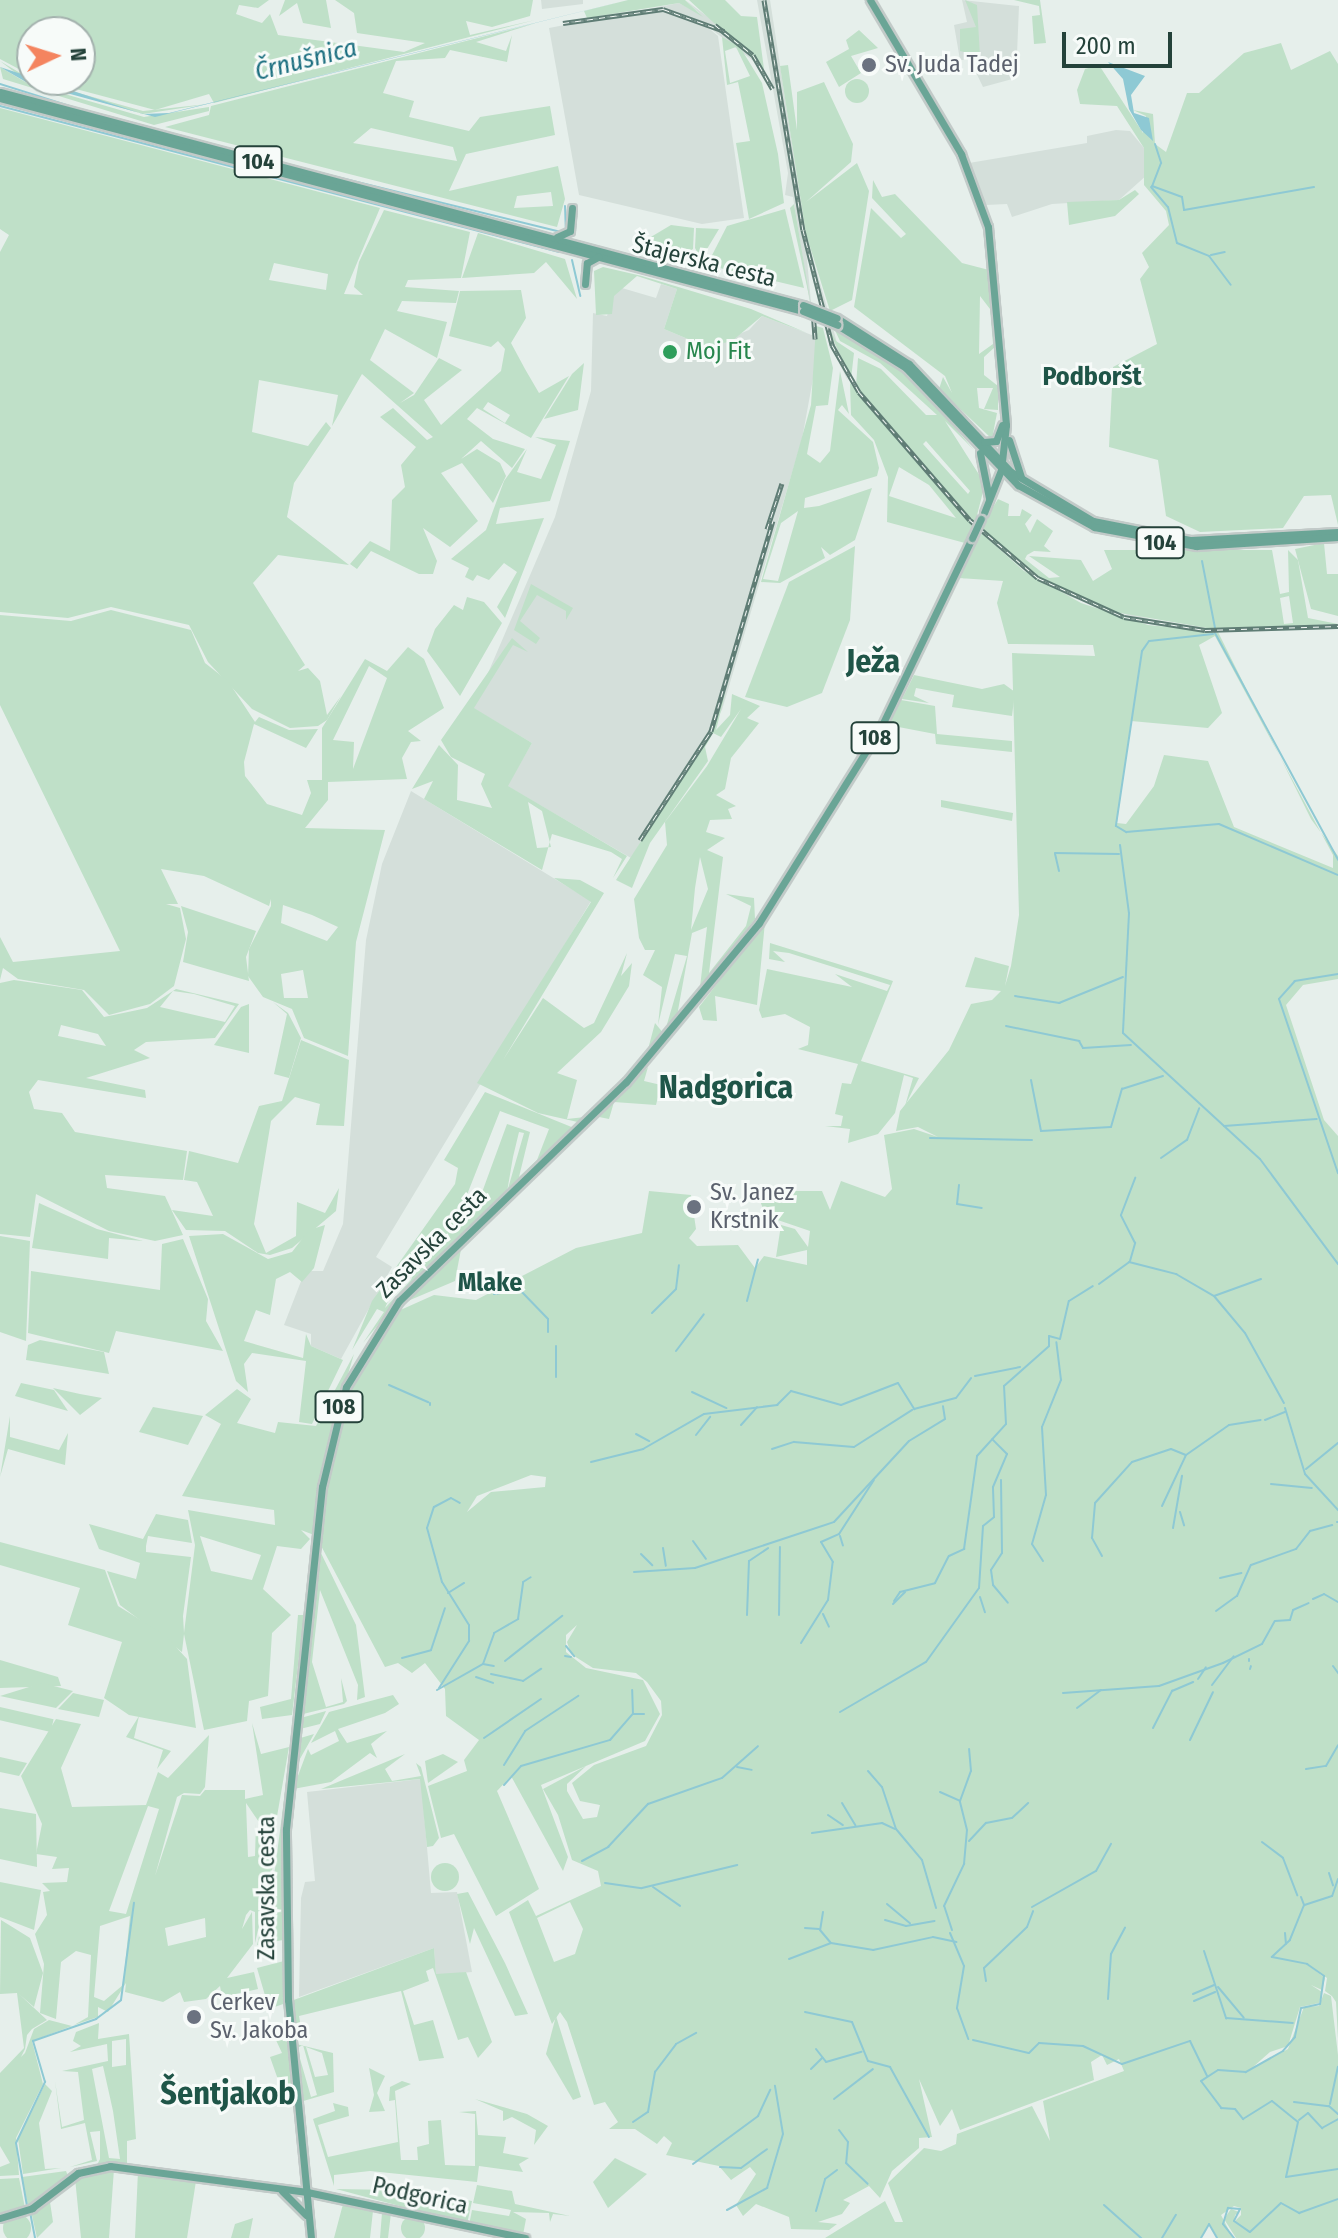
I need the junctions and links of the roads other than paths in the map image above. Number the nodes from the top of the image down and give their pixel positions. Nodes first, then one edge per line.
1 (870, 0) edge
2 (0, 95) edge
3 (572, 208) dead end
4 (553, 237) junction
5 (601, 256) junction
6 (585, 284) dead end
7 (803, 308) junction
8 (837, 321) junction
9 (1004, 422) junction
10 (968, 435) junction
11 (982, 441) junction
12 (1000, 465) junction
13 (1028, 484) junction
14 (1018, 485) junction
15 (990, 500) junction
16 (1338, 535) edge
17 (305, 2169) junction
18 (276, 2188) junction
19 (294, 2190) junction
20 (307, 2192) junction
21 (321, 2195) junction
22 (309, 2212) junction
23 (0, 2218) edge
24 (309, 2223) junction
25 (311, 2238) edge
26 (525, 2238) edge

1 - 9 main road
2 - 4 main road, Štajerska cesta / 104
2 - 5 main road, Štajerska cesta / 104
3 - 4 main road
4 - 7 main road, Štajerska cesta / 104
5 - 6 main road
5 - 7 main road, Štajerska cesta / 104
7 - 8 main road, Štajerska cesta / 104, bridge
8 - 10 main road, Štajerska cesta / 104
8 - 11 main road, Štajerska cesta / 104
9 - 11 main road
9 - 12 main road, Zasavska cesta
9 - 13 main road
10 - 12 main road, Štajerska cesta / 104
10 - 15 main road
11 - 12 main road, Štajerska cesta / 104
12 - 13 main road, Štajerska cesta / 104
12 - 14 main road, Štajerska cesta / 104
12 - 15 main road, Zasavska cesta
13 - 16 main road, Štajerska cesta / 104
14 - 15 main road
14 - 16 main road, Štajerska cesta / 104
15 - 17 main road, Zasavska cesta / 108, bridge
17 - 19 main road
17 - 20 main road, Zasavska cesta / 108
18 - 19 main road, Podgorica
18 - 23 main road, Podgorica
18 - 24 main road
19 - 20 main road, Podgorica
20 - 21 main road, Podgorica
20 - 22 main road, Zasavska cesta / 108
21 - 22 main road
21 - 26 main road, Podgorica
22 - 24 main road, Zasavska cesta / 108
24 - 25 main road, Zasavska cesta / 108

